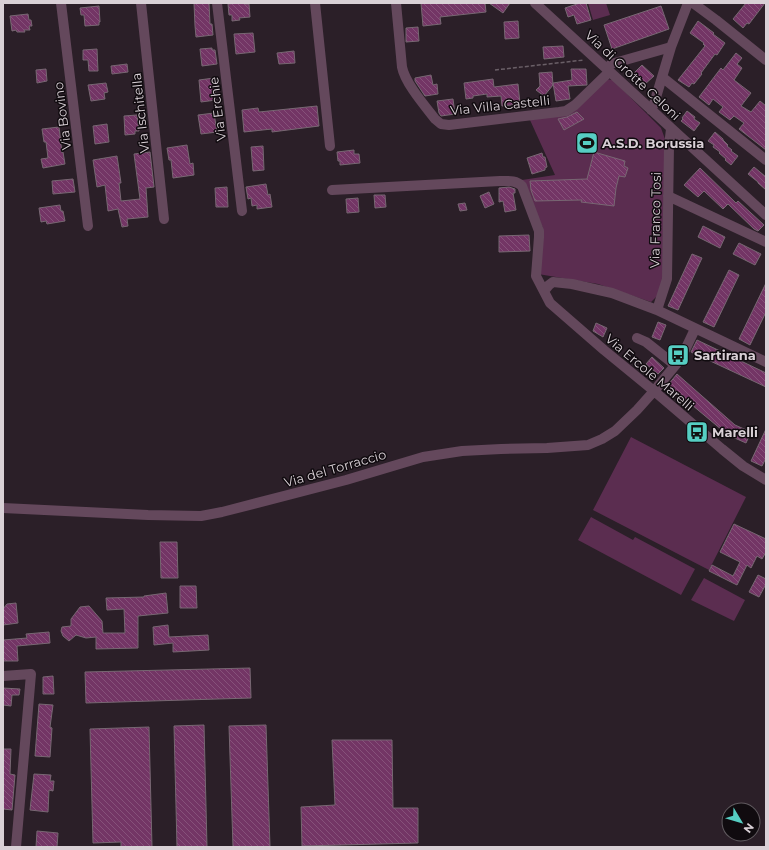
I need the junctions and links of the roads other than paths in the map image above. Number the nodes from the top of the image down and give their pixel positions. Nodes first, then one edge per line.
1 (61, 3) edge
2 (141, 3) edge
3 (217, 3) edge
4 (315, 3) edge
5 (396, 3) edge
6 (535, 3) edge
7 (688, 3) edge
8 (693, 3) edge
9 (671, 47) junction
10 (766, 60) edge
11 (610, 68) junction
12 (662, 77) junction
13 (651, 110) junction
14 (671, 129) junction
15 (330, 146) dead end
16 (766, 160) edge
17 (332, 190) dead end
18 (668, 196) junction
19 (242, 211) dead end
20 (766, 215) edge
21 (164, 219) dead end
22 (88, 226) dead end
23 (766, 242) edge
24 (544, 292) junction
25 (657, 310) junction
26 (695, 329) junction
27 (637, 338) dead end
28 (766, 362) edge
29 (675, 365) junction
30 (654, 391) junction
31 (766, 480) edge
32 (3, 508) edge
33 (3, 676) edge
34 (16, 847) edge

1 - 22 street, Via Bovino
2 - 21 street, Via Ischitella
3 - 19 street, Via Erchie
4 - 15 street
5 - 11 street, Via Villa Castelli
6 - 11 street, Via di Grotte Celoni
7 - 9 street
8 - 10 street
9 - 11 street
9 - 12 street
11 - 13 street, Via di Grotte Celoni
12 - 13 street
12 - 16 street
13 - 14 street, Via di Grotte Celoni
14 - 18 street, Via Franco Tosi
14 - 20 street, Via di Grotte Celoni
17 - 24 street, Via Ercole Marelli
18 - 23 street
18 - 25 street, Via Franco Tosi
24 - 25 street
24 - 30 street, Via Ercole Marelli
25 - 26 street
26 - 28 street
26 - 29 street, Via del Torraccio
27 - 29 street
29 - 30 street, Via del Torraccio
30 - 31 street, Via Ercole Marelli
30 - 32 street, Via del Torraccio
33 - 34 street

